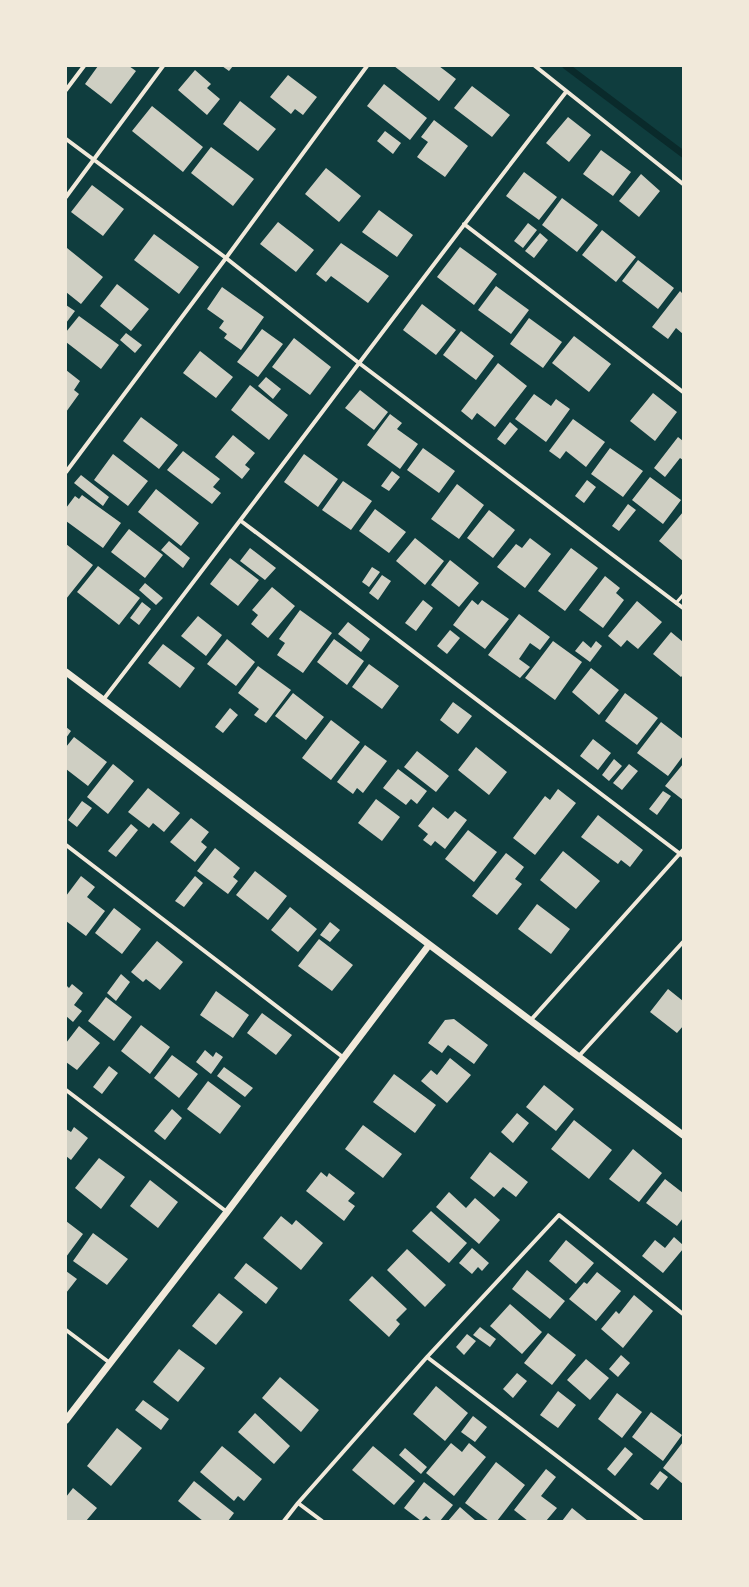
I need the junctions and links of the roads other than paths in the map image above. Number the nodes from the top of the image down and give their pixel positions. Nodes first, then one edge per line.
1 (84, 66) edge
2 (163, 66) edge
3 (367, 66) edge
4 (535, 66) edge
5 (66, 90) edge
6 (566, 92) junction
7 (66, 139) edge
8 (93, 160) junction
9 (683, 184) edge
10 (66, 197) edge
11 (464, 224) junction
12 (226, 258) junction
13 (359, 363) junction
14 (683, 392) edge
15 (66, 472) edge
16 (241, 521) junction
17 (683, 595) edge
18 (676, 603) junction
19 (683, 608) edge
20 (66, 672) edge
21 (103, 700) junction
22 (66, 845) edge
23 (682, 853) edge
24 (683, 942) edge
25 (429, 945) junction
26 (530, 1021) junction
27 (578, 1057) junction
28 (344, 1058) junction
29 (66, 1090) edge
30 (683, 1136) edge
31 (226, 1212) junction
32 (683, 1314) edge
33 (66, 1330) edge
34 (427, 1357) junction
35 (110, 1363) junction
36 (66, 1420) edge
37 (298, 1503) junction
38 (284, 1521) edge
39 (322, 1521) edge
40 (642, 1521) edge

1 - 5 street
2 - 8 street
3 - 12 street
4 - 6 street
6 - 9 street
6 - 11 street
7 - 8 street
8 - 10 street
8 - 12 street
11 - 13 street
11 - 14 street
12 - 13 street
12 - 15 street
13 - 16 street
13 - 18 street
16 - 21 street
16 - 23 street
17 - 18 lane
18 - 19 street
20 - 21 street
21 - 25 street
22 - 28 street
23 - 26 street
24 - 27 street
25 - 26 street
25 - 28 street
26 - 27 street
27 - 30 street
28 - 31 street
29 - 31 street
31 - 35 street
32 - 34 street
33 - 35 street
34 - 37 street
34 - 40 street
35 - 36 street
37 - 38 street
37 - 39 street

